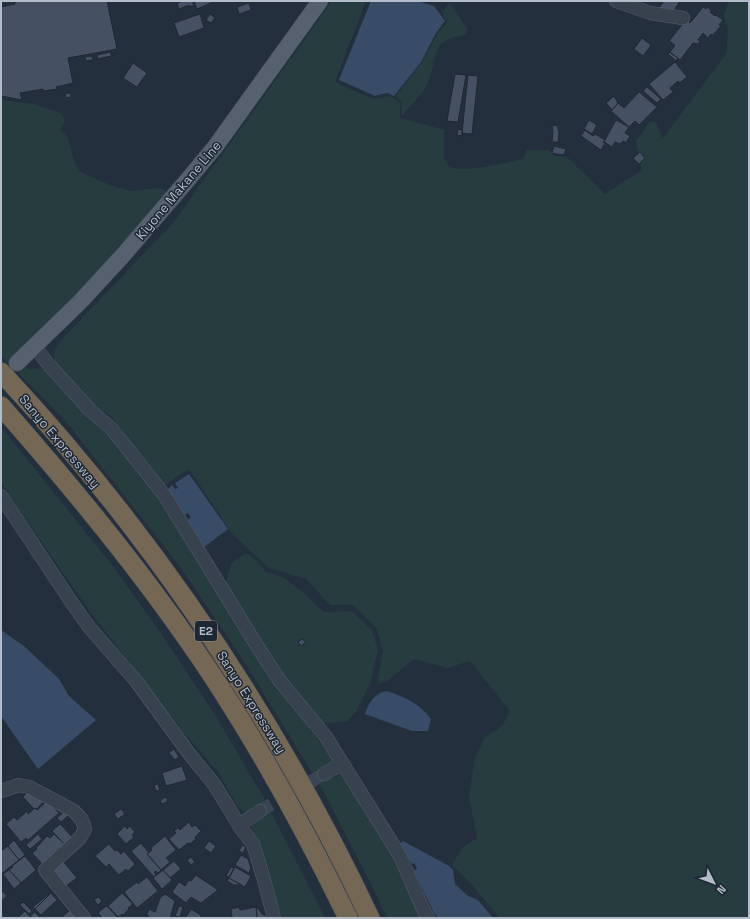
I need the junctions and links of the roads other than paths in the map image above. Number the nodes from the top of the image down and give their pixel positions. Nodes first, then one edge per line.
1 (320, 1) edge
2 (616, 1) edge
3 (683, 18) dead end
4 (35, 347) junction
5 (18, 363) dead end
6 (1, 372) edge
7 (1, 406) edge
8 (1, 496) edge
9 (342, 764) junction
10 (324, 774) tunnel mouth
11 (1, 791) edge
12 (260, 811) tunnel mouth
13 (239, 825) junction
14 (84, 918) edge
15 (274, 918) edge
16 (348, 918) edge
17 (370, 918) edge
18 (428, 918) edge

1 - 4 main road, Kiyone Makane Line
2 - 3 street
4 - 5 main road, Kiyone Makane Line
4 - 9 street
6 - 17 highway, Sanyo Expressway / E2
7 - 16 highway, Sanyo Expressway / E2
8 - 13 street
9 - 10 street
9 - 18 street
11 - 14 street
12 - 13 street
13 - 15 street

